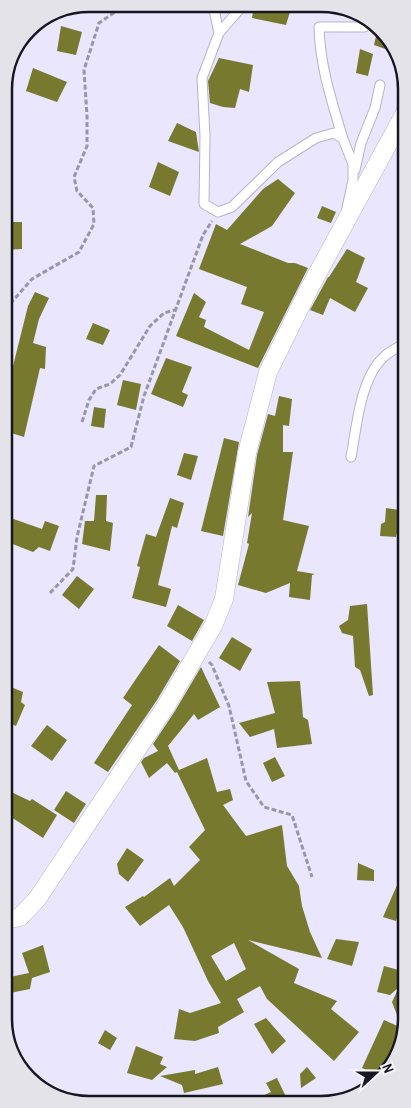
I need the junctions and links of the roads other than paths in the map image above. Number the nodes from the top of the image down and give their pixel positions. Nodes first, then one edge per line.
1 (214, 12) edge
2 (238, 12) edge
3 (364, 27) dead end
4 (219, 33) junction
5 (380, 85) dead end
6 (398, 126) edge
7 (344, 139) junction
8 (353, 180) junction
9 (343, 228) junction
10 (398, 347) edge
11 (351, 457) dead end
12 (12, 919) edge

1 - 4 lane
2 - 4 lane
3 - 7 lane
4 - 7 lane
5 - 8 lane
6 - 9 street
7 - 8 lane
8 - 9 lane
9 - 12 street
10 - 11 lane

